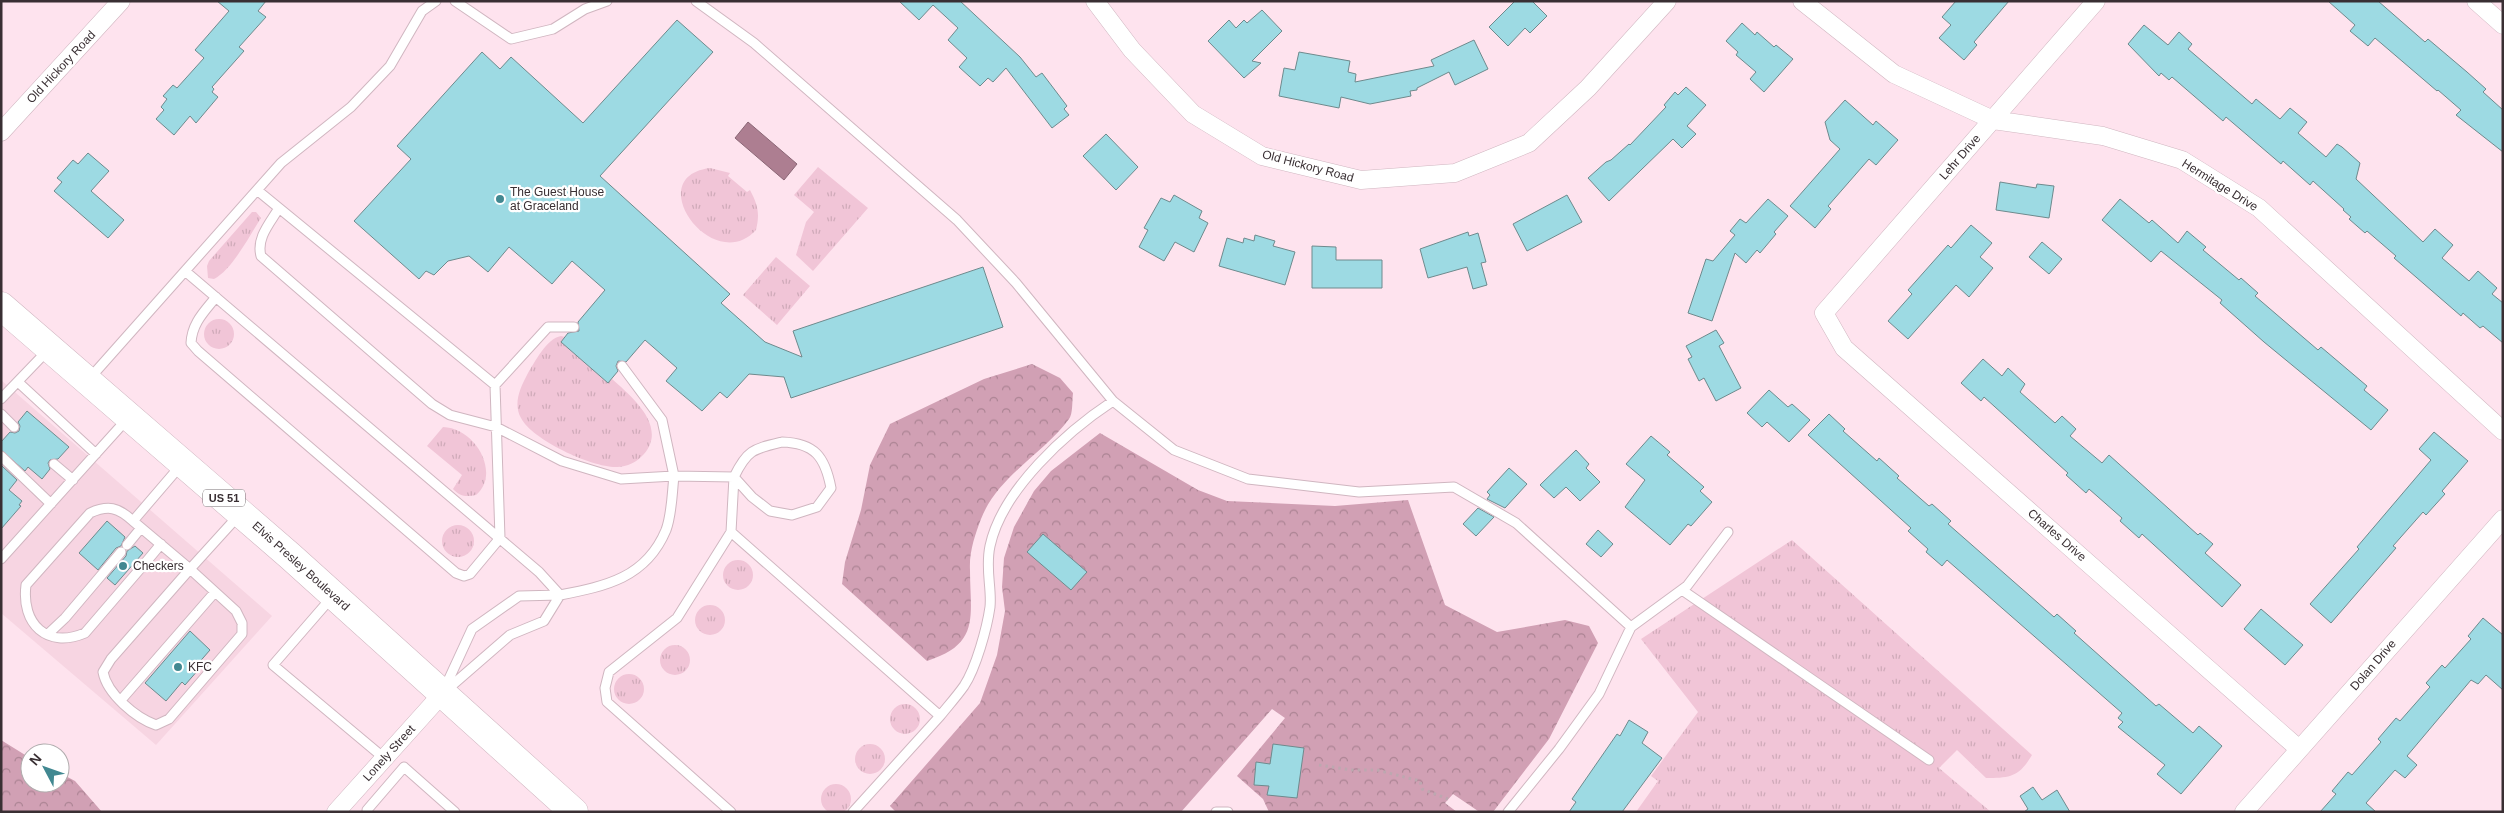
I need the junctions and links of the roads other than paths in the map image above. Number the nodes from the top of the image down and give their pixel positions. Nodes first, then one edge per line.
1 (121, 1) edge
2 (436, 1) edge
3 (455, 1) edge
4 (607, 1) edge
5 (696, 1) edge
6 (1095, 1) edge
7 (1667, 1) edge
8 (1802, 1) edge
9 (2096, 1) edge
10 (2476, 1) edge
11 (2503, 25) edge
12 (1993, 120) junction
13 (1, 132) edge
14 (257, 190) junction
15 (279, 208) junction
16 (185, 271) junction
17 (216, 297) junction
18 (4, 313) edge
19 (1824, 313) joint
20 (574, 326) dead end
21 (50, 347) junction
22 (622, 366) dead end
23 (88, 380) junction
24 (18, 382) junction
25 (495, 385) junction
26 (1, 399) edge
27 (1112, 401) junction
28 (1, 414) edge
29 (130, 416) junction
30 (14, 427) dead end
31 (496, 427) junction
32 (2503, 431) edge
33 (96, 454) junction
34 (1, 456) edge
35 (183, 462) junction
36 (54, 464) dead end
37 (674, 476) junction
38 (734, 477) junction
39 (73, 480) junction
40 (51, 504) junction
41 (241, 513) junction
42 (2503, 519) edge
43 (133, 520) junction
44 (141, 528) junction
45 (731, 532) junction
46 (1728, 532) dead end
47 (500, 538) junction
48 (161, 544) junction
49 (1, 559) edge
50 (190, 569) junction
51 (1682, 590) junction
52 (215, 592) junction
53 (334, 595) junction
54 (560, 595) junction
55 (1631, 626) junction
56 (48, 634) junction
57 (442, 694) junction
58 (121, 700) junction
59 (940, 716) junction
60 (2299, 749) junction
61 (384, 758) junction
62 (1929, 760) dead end
63 (367, 811) edge
64 (336, 812) edge
65 (455, 812) edge
66 (574, 812) edge
67 (731, 812) edge
68 (853, 812) edge
69 (1216, 812) edge
70 (1228, 812) edge
71 (1508, 812) edge
72 (2244, 812) edge

1 - 13 street, Old Hickory Road
2 - 14 lane
3 - 4 lane
5 - 27 lane
6 - 7 street, Old Hickory Road
8 - 12 street, Hermitage Drive
9 - 12 street, Lehr Drive
10 - 11 street
12 - 19 street, Lehr Drive
12 - 32 street, Hermitage Drive
14 - 15 lane
14 - 16 lane
15 - 25 lane
15 - 31 lane
16 - 17 lane
16 - 23 lane
17 - 47 lane
17 - 47 lane
18 - 21 main road, Elvis Presley Boulevard / US 51
19 - 60 street, Charles Drive
20 - 25 lane
21 - 23 main road, Elvis Presley Boulevard / US 51
21 - 24 lane
22 - 37 lane
23 - 29 main road, Elvis Presley Boulevard / US 51
24 - 26 lane
24 - 33 lane
25 - 31 lane
27 - 55 lane
27 - 59 lane
28 - 30 lane
29 - 33 lane
29 - 35 main road, Elvis Presley Boulevard / US 51
31 - 37 lane
31 - 47 lane
33 - 39 lane
34 - 40 lane
35 - 41 main road, Elvis Presley Boulevard / US 51
35 - 43 lane
36 - 39 lane
37 - 38 lane
37 - 54 lane
38 - 38 lane
38 - 45 lane
39 - 40 lane
40 - 49 lane
41 - 50 lane
41 - 53 main road, Elvis Presley Boulevard / US 51
42 - 60 street, Dolan Drive
43 - 44 lane
43 - 56 lane
44 - 48 lane
44 - 56 lane
45 - 59 lane
45 - 67 lane
46 - 51 lane
47 - 54 lane
48 - 50 lane
48 - 56 lane
50 - 52 lane
50 - 58 lane
51 - 55 lane
51 - 62 lane
52 - 58 lane
52 - 58 lane
53 - 57 main road, Elvis Presley Boulevard / US 51
53 - 61 lane
54 - 57 lane
54 - 57 lane
55 - 71 lane
57 - 61 street, Lonely Street
57 - 66 main road, Elvis Presley Boulevard / US 51
59 - 68 lane
60 - 72 street, Dolan Drive
61 - 64 street, Lonely Street
63 - 65 lane
69 - 70 lane

